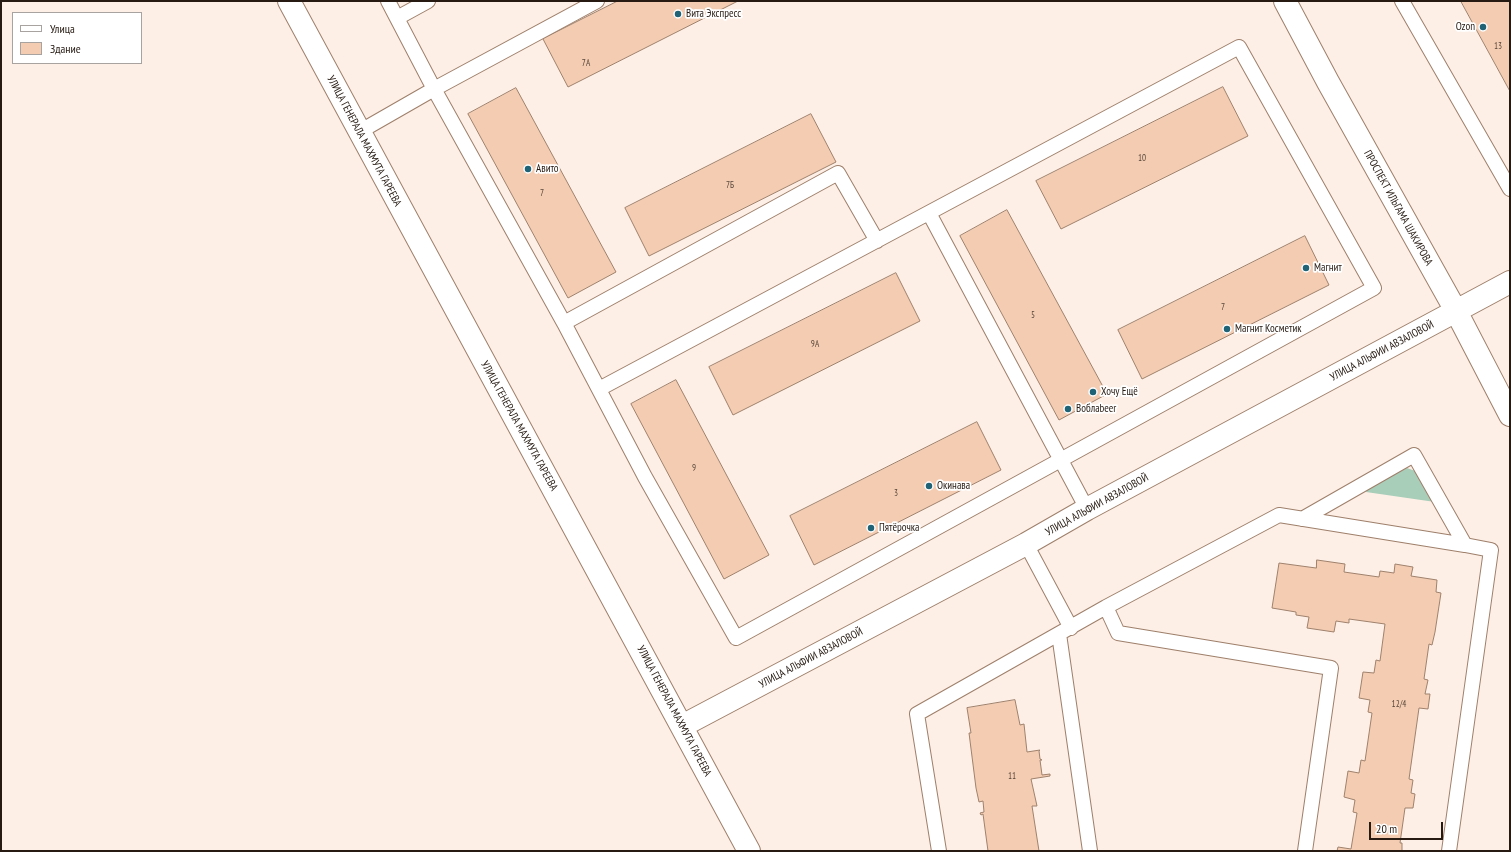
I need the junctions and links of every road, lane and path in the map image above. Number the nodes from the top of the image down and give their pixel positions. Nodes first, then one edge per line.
1 (289, 1) edge
2 (388, 1) edge
3 (428, 1) edge
4 (597, 1) edge
5 (1286, 1) edge
6 (1402, 1) edge
7 (397, 18) junction
8 (434, 89) junction
9 (360, 132) junction
10 (1510, 189) edge
11 (929, 213) junction
12 (877, 241) junction
13 (1510, 282) edge
14 (1456, 311) junction
15 (564, 323) junction
16 (599, 389) junction
17 (1510, 415) edge
18 (1060, 460) junction
19 (1087, 509) junction
20 (1302, 519) junction
21 (1026, 544) junction
22 (1465, 545) junction
23 (1106, 607) junction
24 (1065, 631) junction
25 (682, 726) junction
26 (749, 851) edge
27 (939, 851) edge
28 (1090, 851) edge
29 (1305, 851) edge
30 (1449, 851) edge

1 - 9 street, УЛИЦА ГЕНЕРАЛА МАХМУТА ГАРЕЕВА
2 - 7 lane
3 - 7 lane
4 - 8 lane
5 - 14 street, ПРОСПЕКТ ИЛЬГАМА ШАКИРОВА
6 - 10 lane
7 - 8 lane
8 - 9 lane
8 - 15 lane
9 - 25 street, УЛИЦА ГЕНЕРАЛА МАХМУТА ГАРЕЕВА
11 - 12 lane
11 - 18 lane
11 - 18 lane
12 - 15 lane
12 - 16 lane
13 - 14 street, УЛИЦА АЛЬФИИ АВЗАЛОВОЙ
14 - 17 street, ПРОСПЕКТ ИЛЬГАМА ШАКИРОВА
14 - 19 street, УЛИЦА АЛЬФИИ АВЗАЛОВОЙ
15 - 16 lane
16 - 18 lane
18 - 19 lane
19 - 21 street, УЛИЦА АЛЬФИИ АВЗАЛОВОЙ
20 - 22 lane
20 - 22 lane
20 - 23 lane
21 - 24 lane
21 - 25 street, УЛИЦА АЛЬФИИ АВЗАЛОВОЙ
22 - 30 lane
23 - 24 lane
23 - 29 lane
24 - 27 lane
24 - 28 lane
25 - 26 street, УЛИЦА ГЕНЕРАЛА МАХМУТА ГАРЕЕВА

